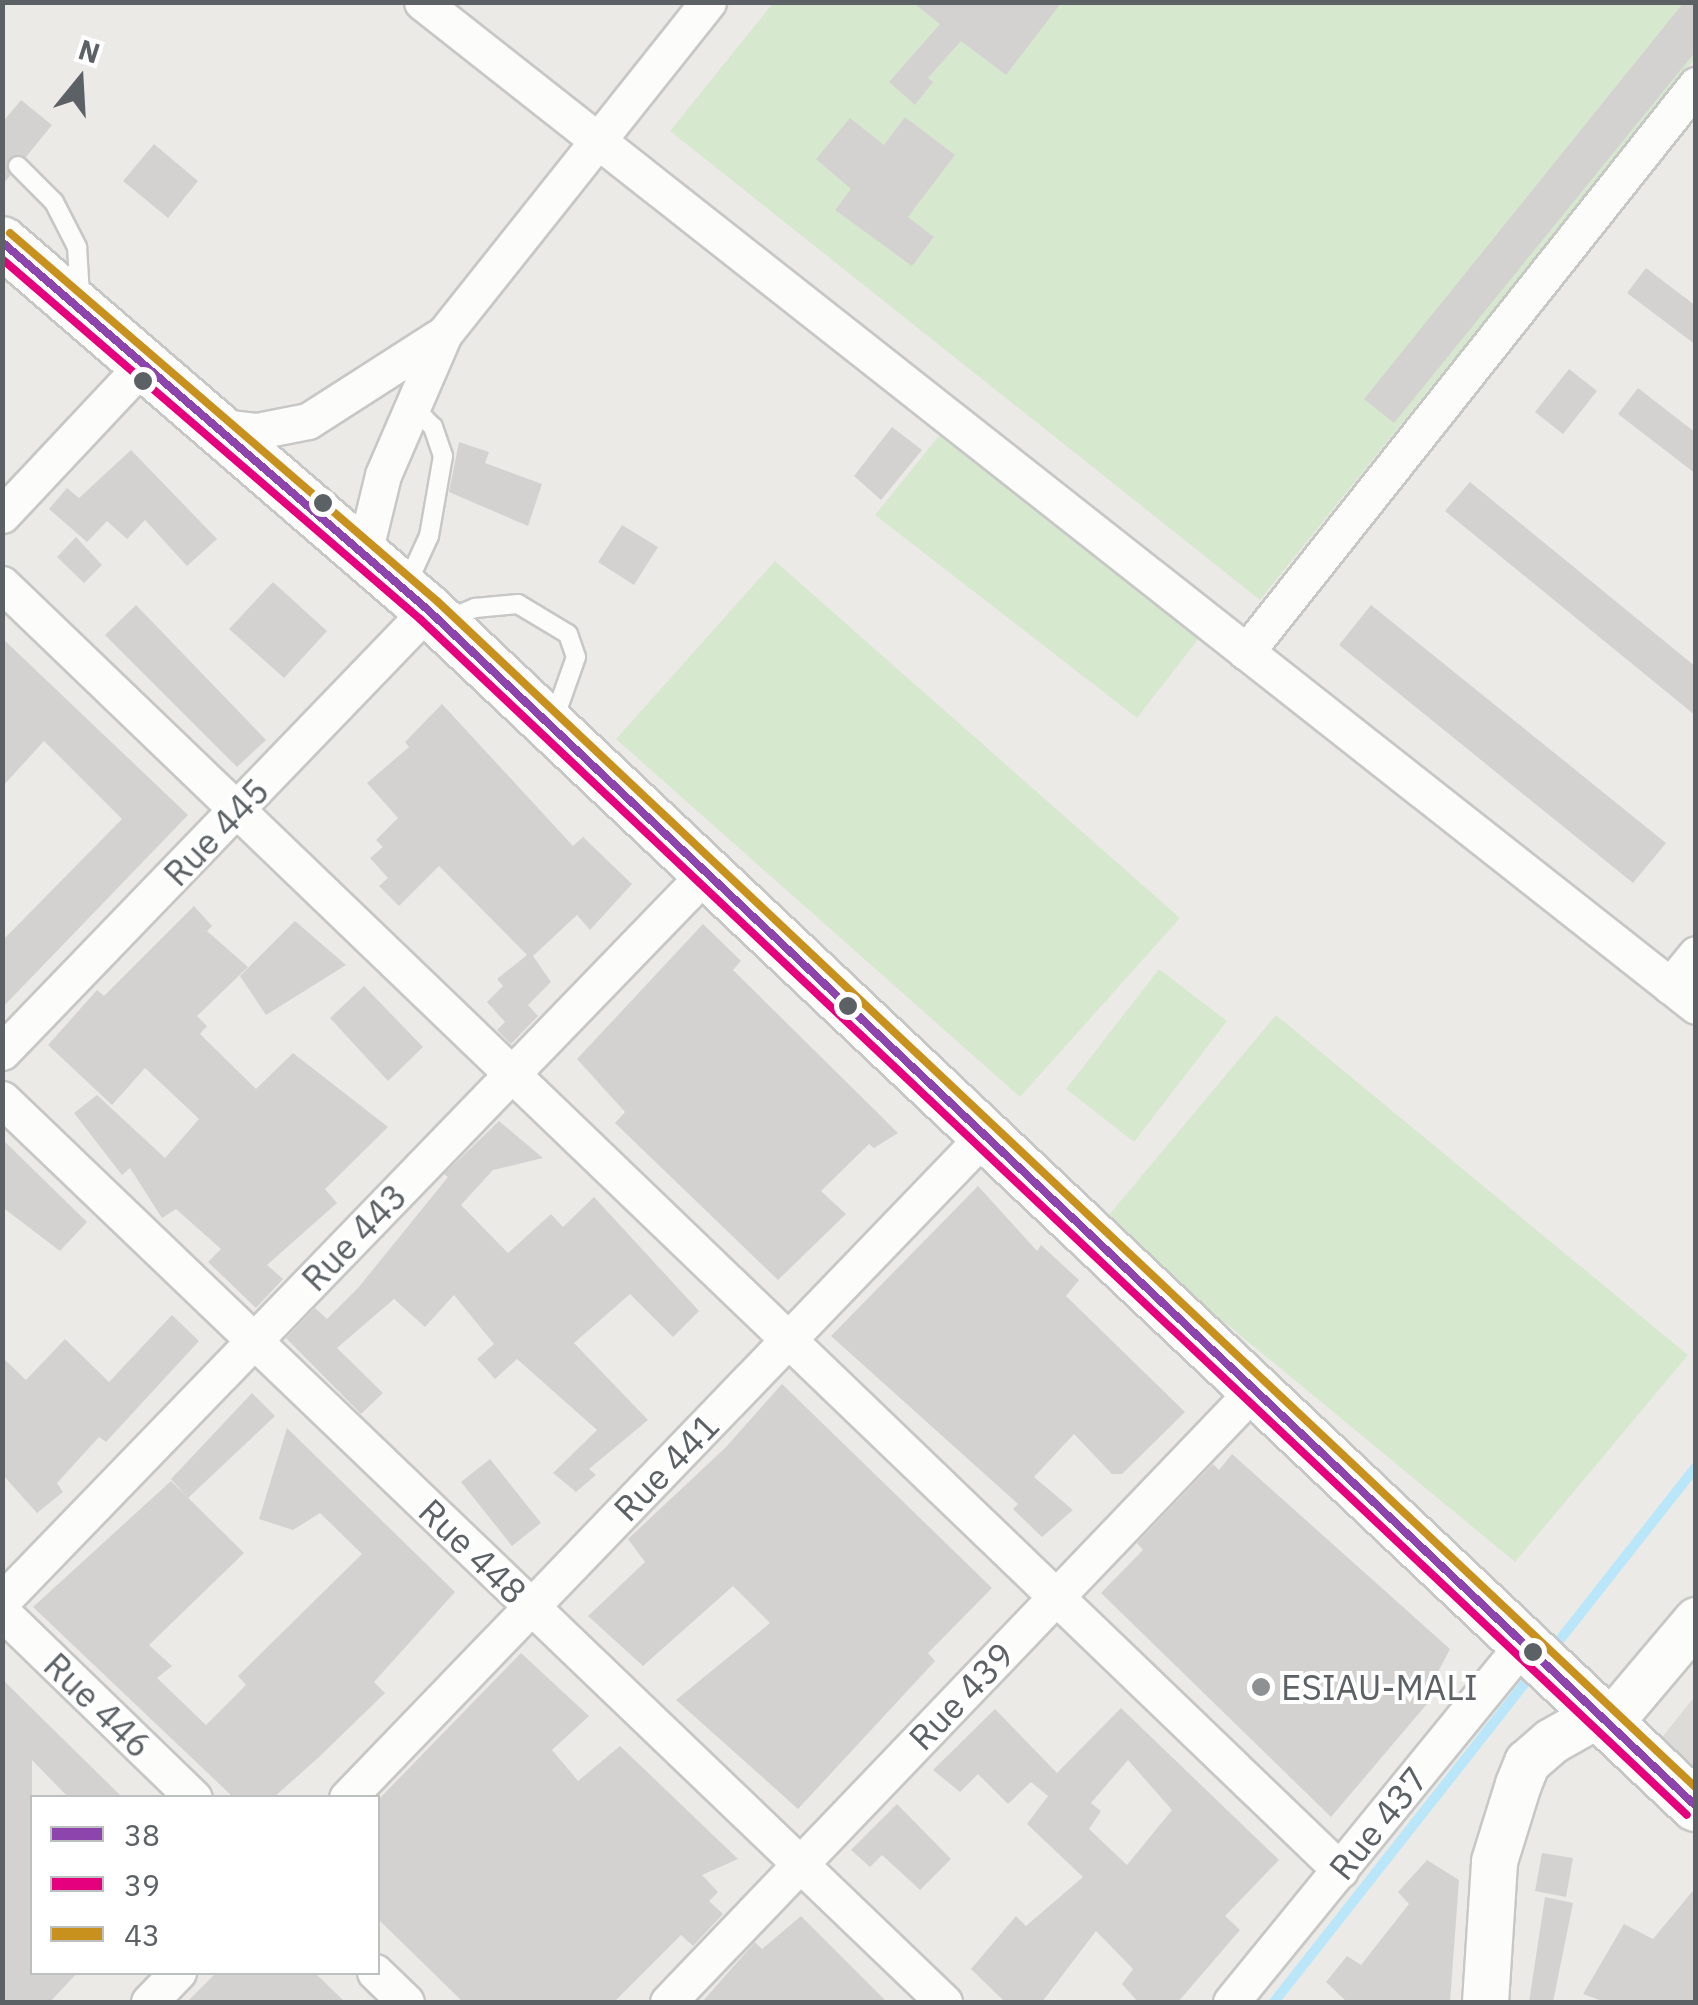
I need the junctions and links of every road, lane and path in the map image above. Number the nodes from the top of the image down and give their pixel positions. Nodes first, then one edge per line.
1 (422, 2) edge
2 (708, 2) edge
3 (1696, 85) edge
4 (598, 141) junction
5 (18, 166) dead end
6 (2, 242) edge
7 (81, 310) junction
8 (444, 334) junction
9 (144, 364) junction
10 (413, 407) junction
11 (222, 427) junction
12 (2, 514) edge
13 (364, 552) junction
14 (2, 584) edge
15 (424, 607) junction
16 (1246, 652) junction
17 (550, 727) junction
18 (238, 810) junction
19 (705, 874) junction
20 (1696, 954) edge
21 (1683, 996) edge
22 (2, 1052) edge
23 (512, 1074) junction
24 (2, 1098) edge
25 (985, 1136) junction
26 (254, 1340) junction
27 (788, 1340) junction
28 (1254, 1389) junction
29 (1055, 1597) junction
30 (2, 1600) edge
31 (532, 1606) junction
32 (2, 1612) edge
33 (1696, 1620) edge
34 (1541, 1659) junction
35 (1604, 1718) junction
36 (191, 1795) edge
37 (349, 1795) edge
38 (1696, 1806) edge
39 (800, 1864) junction
40 (1340, 1870) junction
41 (175, 1975) edge
42 (378, 1975) edge
43 (149, 2002) edge
44 (406, 2002) edge
45 (668, 2002) edge
46 (944, 2002) edge
47 (1230, 2002) edge
48 (1485, 2002) edge

1 - 4 street
2 - 4 street
3 - 16 street
4 - 8 street
4 - 16 street
5 - 7 lane
6 - 7 main road
7 - 9 main road
8 - 10 street
8 - 11 street
9 - 11 main road
9 - 12 street
10 - 13 street
10 - 15 lane
11 - 13 main road
13 - 15 main road
14 - 18 street
15 - 17 main road
15 - 17 lane
15 - 18 street, Rue 445
16 - 21 street
17 - 19 main road
18 - 22 street, Rue 445
18 - 23 street
19 - 23 street, Rue 443
19 - 25 main road
20 - 21 street
23 - 26 street, Rue 443
23 - 27 street
24 - 26 street, Rue 448
25 - 27 street, Rue 441
25 - 28 main road
26 - 30 street, Rue 443
26 - 31 street, Rue 448
27 - 29 street
27 - 31 street, Rue 441
28 - 29 street, Rue 439
28 - 34 main road
29 - 39 street, Rue 439
29 - 40 street
31 - 37 street, Rue 441
31 - 39 street, Rue 448
32 - 36 street, Rue 446
33 - 35 street
34 - 35 main road
34 - 40 street, Rue 437
35 - 38 main road
35 - 48 street
39 - 45 street, Rue 439
39 - 46 street, Rue 448
40 - 47 street, Rue 437
41 - 43 street
42 - 44 street

